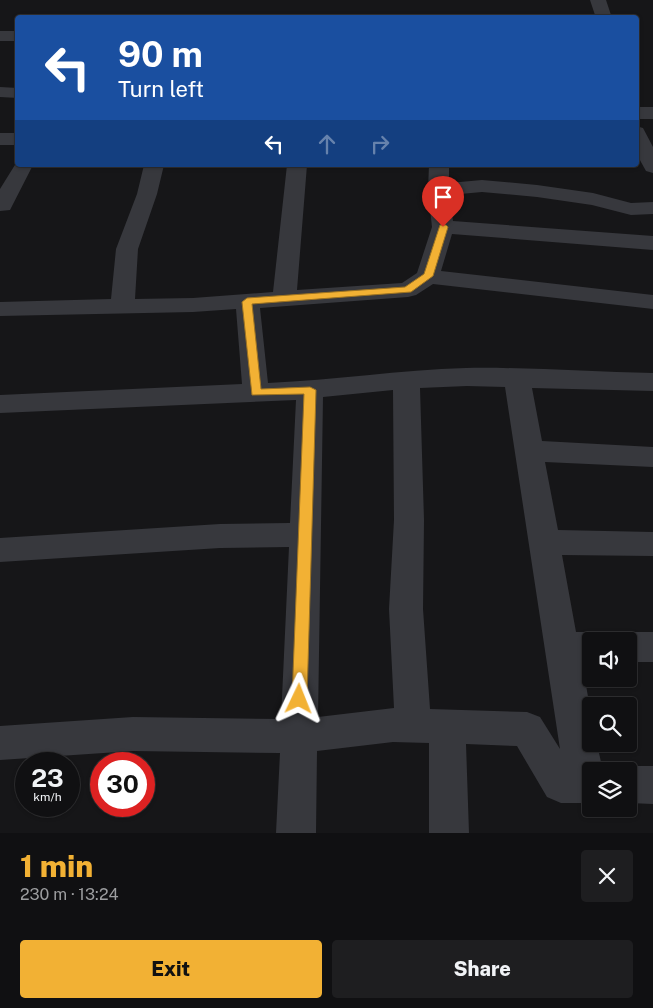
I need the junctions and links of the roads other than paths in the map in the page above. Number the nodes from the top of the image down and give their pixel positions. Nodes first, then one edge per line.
1 (598, 0) edge
2 (603, 15) edge
3 (0, 36) edge
4 (15, 36) edge
5 (0, 92) edge
6 (15, 93) edge
7 (639, 113) edge
8 (653, 113) edge
9 (0, 139) edge
10 (15, 139) edge
11 (639, 141) edge
12 (646, 161) edge
13 (22, 167) edge
14 (154, 167) edge
15 (297, 167) edge
16 (439, 167) edge
17 (438, 190) junction
18 (1, 207) edge
19 (653, 208) edge
20 (443, 227) junction
21 (653, 243) edge
22 (428, 276) junction
23 (284, 299) junction
24 (247, 302) junction
25 (653, 302) edge
26 (122, 306) junction
27 (0, 309) edge
28 (517, 378) junction
29 (406, 380) junction
30 (653, 382) edge
31 (310, 390) junction
32 (256, 393) junction
33 (0, 404) edge
34 (529, 451) junction
35 (653, 456) edge
36 (304, 535) junction
37 (545, 542) junction
38 (653, 544) edge
39 (0, 550) edge
40 (577, 647) edge
41 (637, 647) edge
42 (653, 647) edge
43 (430, 726) junction
44 (298, 736) junction
45 (0, 743) edge
46 (586, 762) edge
47 (582, 784) edge
48 (637, 785) edge
49 (653, 785) edge
50 (296, 833) edge
51 (449, 833) edge

1 - 2 street
3 - 4 street
5 - 6 street
7 - 8 street
9 - 10 street
11 - 12 street
13 - 18 street
14 - 26 street
15 - 23 street
16 - 17 street
17 - 19 street
17 - 20 street
20 - 21 street
20 - 22 street
22 - 23 street
22 - 25 street
23 - 24 street
24 - 26 street
24 - 32 street
26 - 27 street
28 - 29 street
28 - 30 street
28 - 34 street
29 - 31 street
29 - 43 street
31 - 32 street
31 - 36 street
32 - 33 street
34 - 35 street
34 - 37 street
36 - 39 street
36 - 44 street
37 - 38 street
37 - 40 street
40 - 46 street
41 - 42 street
43 - 44 street
43 - 47 street
43 - 51 street
44 - 45 street
44 - 50 street
48 - 49 street

